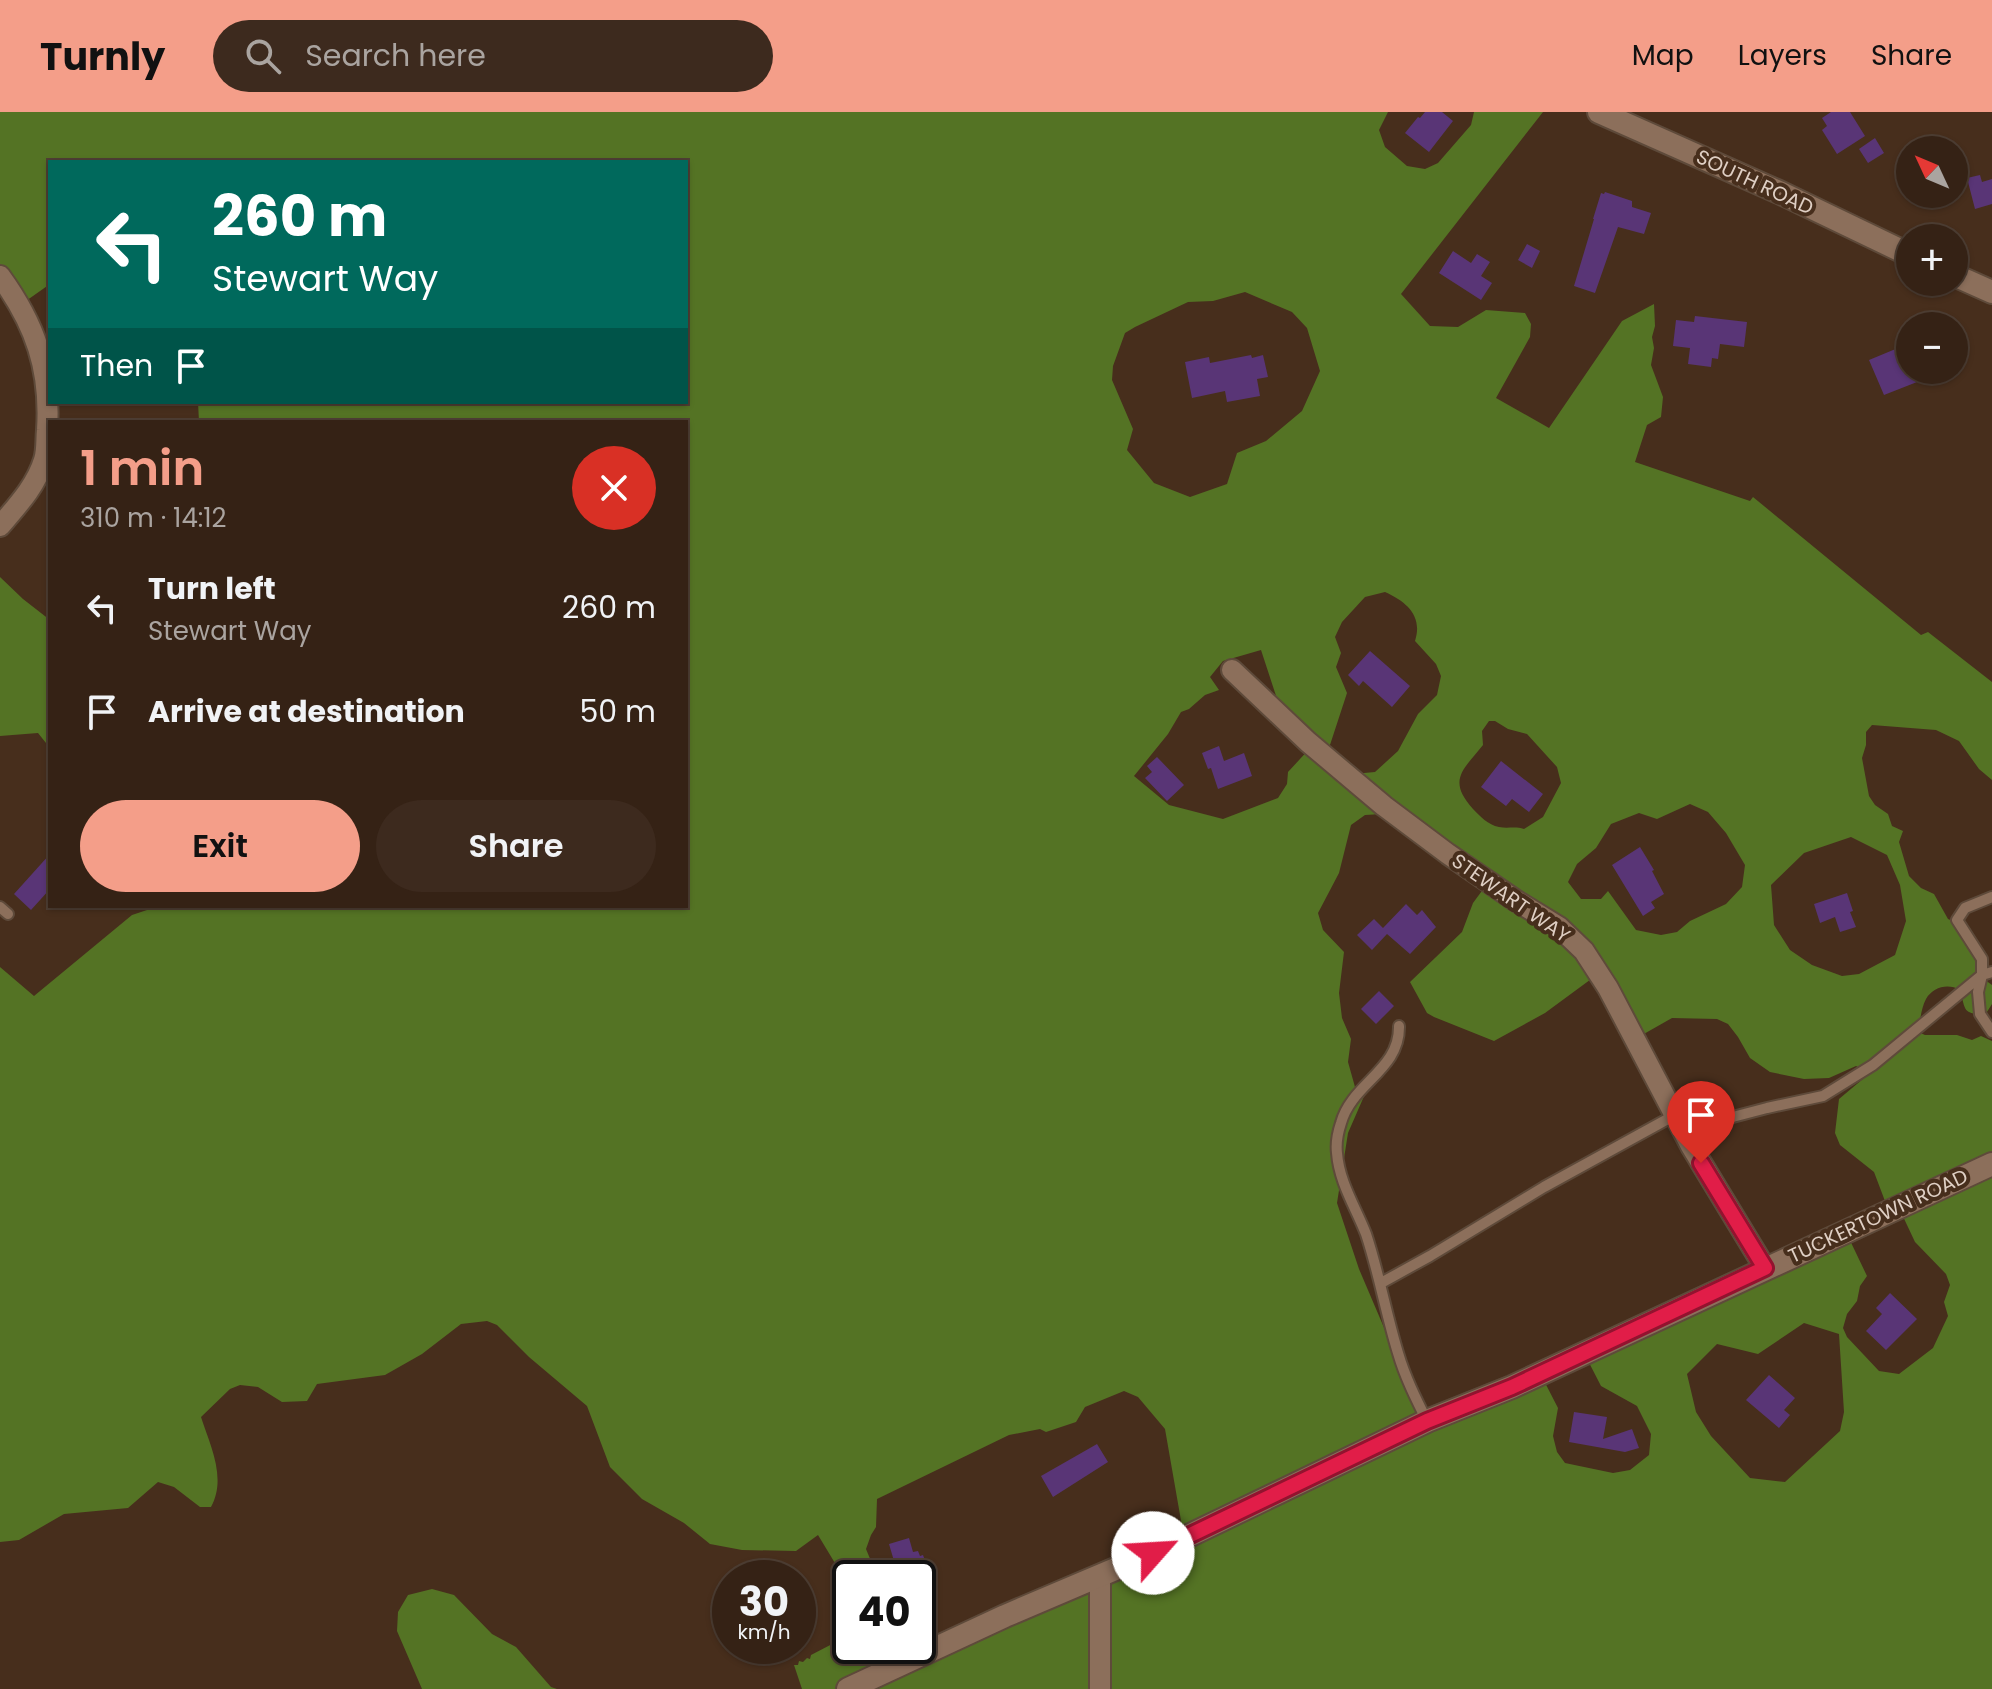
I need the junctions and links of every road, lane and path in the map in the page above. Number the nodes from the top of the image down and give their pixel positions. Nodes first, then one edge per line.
1 (1599, 112) edge
2 (1896, 248) edge
3 (0, 276) edge
4 (1968, 281) edge
5 (1992, 292) edge
6 (48, 402) edge
7 (48, 422) edge
8 (0, 526) edge
9 (1232, 670) dead end
10 (1992, 897) edge
11 (1987, 973) edge
12 (1399, 1026) dead end
13 (1992, 1032) edge
14 (1679, 1123) junction
15 (1992, 1164) edge
16 (1765, 1268) junction
17 (1381, 1283) junction
18 (1427, 1421) junction
19 (1100, 1576) junction
20 (848, 1689) edge
21 (1100, 1689) edge

1 - 2 street, SOUTH ROAD
3 - 6 street
4 - 5 street
7 - 8 street
9 - 14 street, STEWART WAY
10 - 11 lane
11 - 13 lane
11 - 14 lane
12 - 17 lane
14 - 16 street, STEWART WAY
14 - 17 lane
15 - 16 street, TUCKERTOWN ROAD
16 - 18 street, TUCKERTOWN ROAD
17 - 18 lane
18 - 19 street, TUCKERTOWN ROAD
19 - 20 street, TUCKERTOWN ROAD
19 - 21 street

